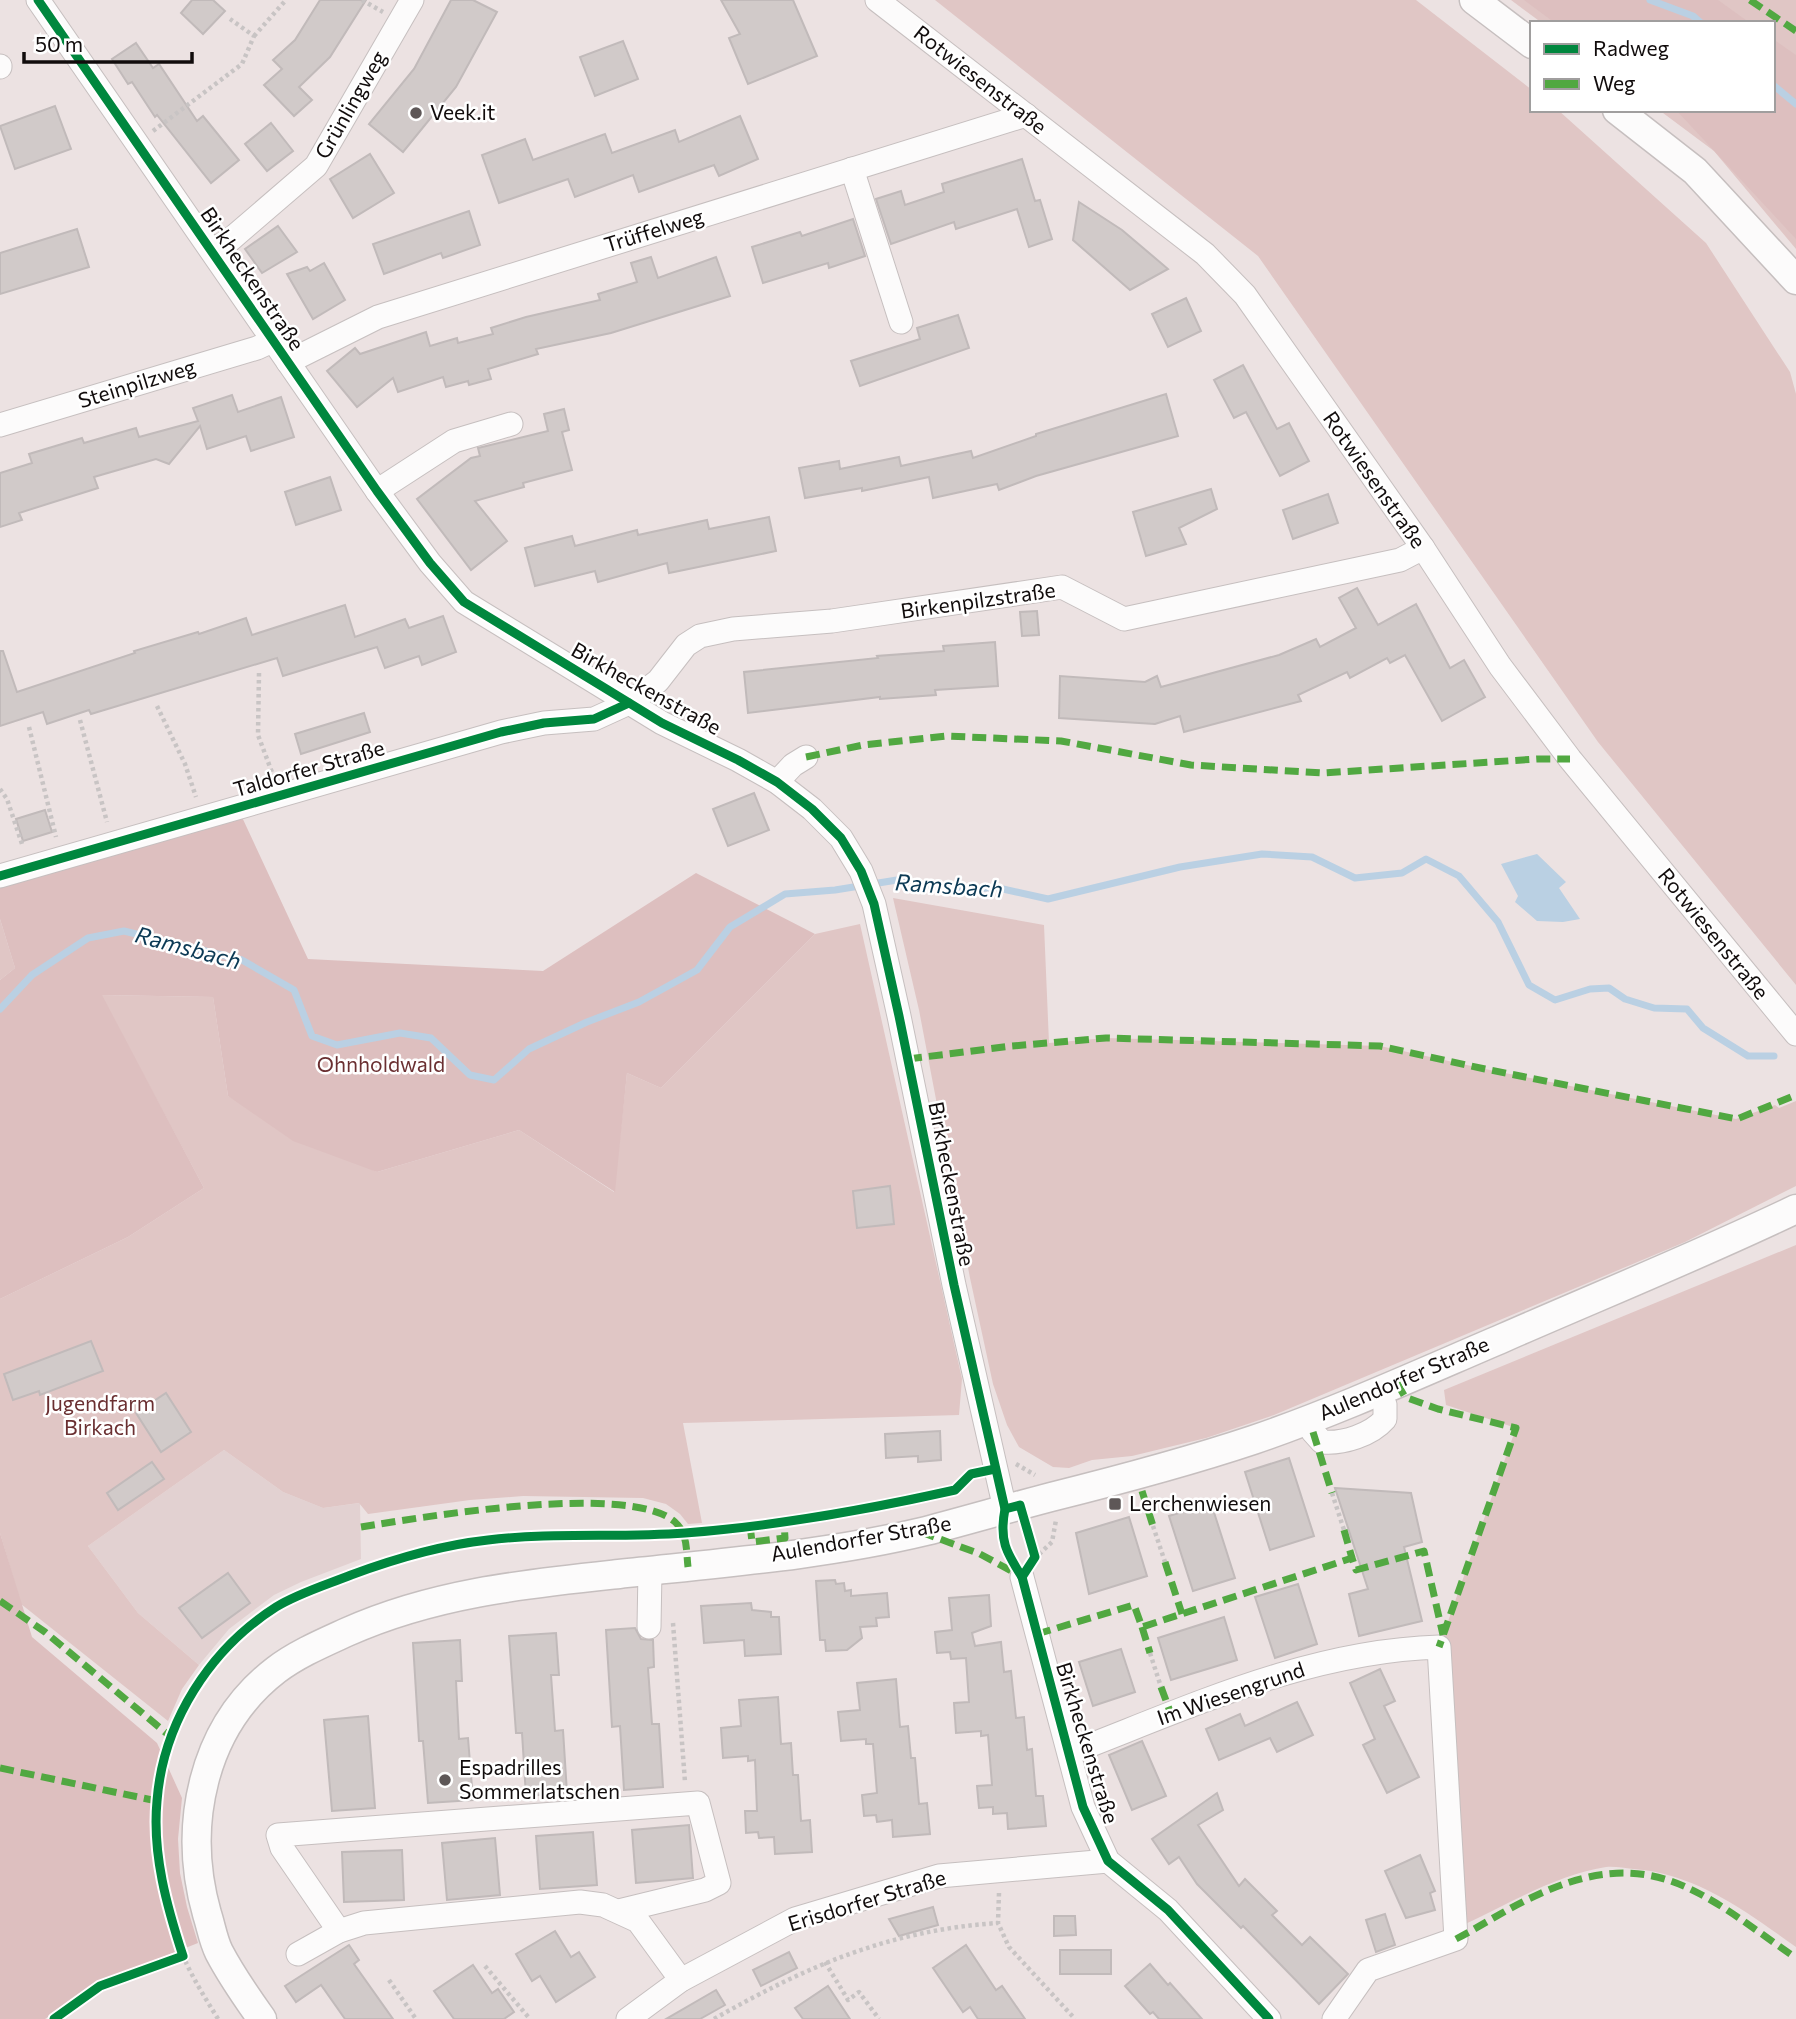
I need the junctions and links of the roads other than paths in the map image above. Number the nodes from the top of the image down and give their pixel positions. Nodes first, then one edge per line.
1 (38, 0) edge
2 (411, 0) edge
3 (877, 0) edge
4 (1474, 0) edge
5 (1530, 42) edge
6 (1620, 112) edge
7 (1026, 115) junction
8 (852, 169) junction
9 (212, 251) junction
10 (1796, 281) edge
11 (901, 322) dead end
12 (274, 340) junction
13 (288, 362) junction
14 (511, 424) dead end
15 (0, 425) edge
16 (377, 491) junction
17 (1423, 548) junction
18 (629, 703) junction
19 (806, 757) dead end
20 (777, 782) junction
21 (0, 876) edge
22 (1796, 1034) edge
23 (1796, 1209) edge
24 (1385, 1405) dead end
25 (1313, 1432) dead end
26 (1005, 1509) junction
27 (650, 1570) junction
28 (1023, 1577) dead end
29 (649, 1627) dead end
30 (1070, 1753) junction
31 (1108, 1861) junction
32 (619, 1911) junction
33 (339, 1931) junction
34 (298, 1954) dead end
35 (681, 1980) junction
36 (262, 2019) edge
37 (628, 2019) edge
38 (1269, 2019) edge
39 (1334, 2019) edge

1 - 9 street, Birkheckenstraße
2 - 9 street, Grünlingweg
3 - 7 street, Rotwiesenstraße
4 - 5 main road
6 - 10 main road
7 - 8 street, Trüffelweg
7 - 17 street, Rotwiesenstraße
8 - 11 street
8 - 13 street, Trüffelweg
9 - 12 street, Birkheckenstraße
12 - 13 street, Birkheckenstraße
12 - 15 street, Steinpilzweg
13 - 16 street, Birkheckenstraße
14 - 16 street
16 - 18 street, Birkheckenstraße
17 - 18 street, Birkenpilzstraße
17 - 22 street, Rotwiesenstraße
18 - 20 street, Birkheckenstraße
18 - 21 street, Taldorfer Straße
19 - 20 street
20 - 26 street, Birkheckenstraße
23 - 26 main road, Aulendorfer Straße
24 - 25 street
26 - 27 main road, Aulendorfer Straße
27 - 29 street
27 - 36 main road, Aulendorfer Straße
28 - 30 street, Birkheckenstraße
30 - 31 street, Birkheckenstraße
30 - 39 street, Im Wiesengrund
31 - 35 street, Erisdorfer Straße
31 - 38 street, Birkheckenstraße
32 - 33 street
32 - 33 street
32 - 35 street
33 - 34 street
35 - 37 street, Erisdorfer Straße

